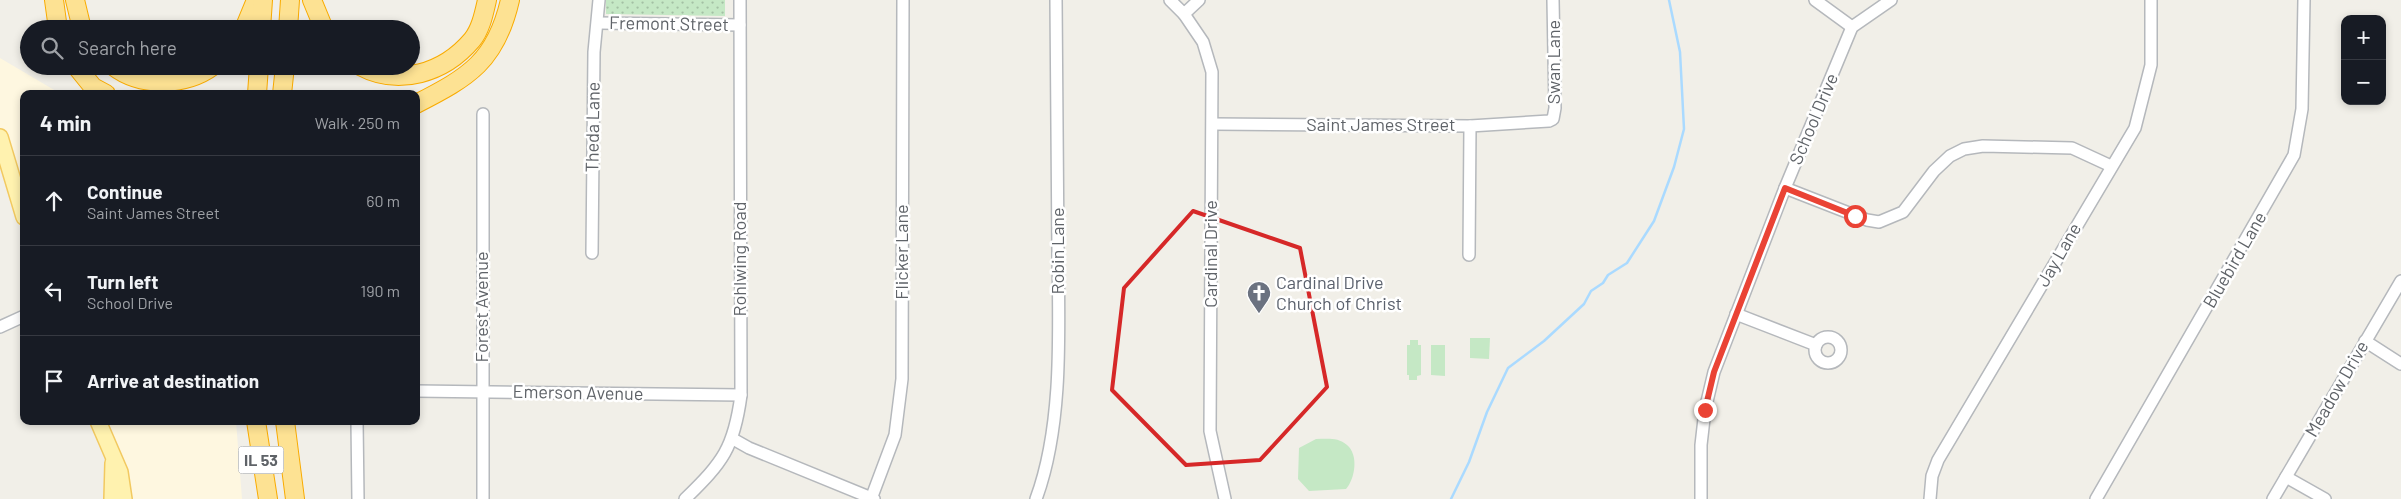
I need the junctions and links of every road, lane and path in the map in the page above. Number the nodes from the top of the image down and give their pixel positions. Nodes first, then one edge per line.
1 (54, 0) edge
2 (75, 0) edge
3 (256, 0) edge
4 (263, 0) edge
5 (290, 0) edge
6 (312, 0) edge
7 (487, 0) edge
8 (510, 0) edge
9 (599, 0) edge
10 (740, 0) edge
11 (903, 0) edge
12 (1056, 0) edge
13 (1170, 0) edge
14 (1199, 0) edge
15 (1553, 0) edge
16 (1815, 0) edge
17 (1891, 0) edge
18 (2152, 0) edge
19 (2304, 0) edge
20 (1184, 14) junction
21 (57, 20) edge
22 (80, 20) edge
23 (248, 20) edge
24 (262, 20) edge
25 (289, 20) edge
26 (320, 20) edge
27 (598, 23) junction
28 (740, 25) junction
29 (1852, 27) junction
30 (420, 73) edge
31 (83, 75) edge
32 (131, 75) edge
33 (198, 75) edge
34 (258, 75) edge
35 (284, 75) edge
36 (389, 75) edge
37 (412, 75) edge
38 (99, 90) edge
39 (257, 90) edge
40 (282, 90) edge
41 (420, 102) edge
42 (483, 114) dead end
43 (1549, 121) joint
44 (1213, 124) junction
45 (1470, 126) junction
46 (0, 137) edge
47 (2111, 166) junction
48 (1785, 188) junction
49 (20, 204) edge
50 (592, 253) dead end
51 (1469, 255) dead end
52 (2401, 281) edge
53 (1736, 314) junction
54 (20, 318) edge
55 (0, 327) edge
56 (2365, 341) junction
57 (1816, 345) dead end
58 (2401, 364) edge
59 (420, 391) edge
60 (482, 391) junction
61 (740, 395) junction
62 (100, 425) edge
63 (257, 425) edge
64 (286, 425) edge
65 (293, 425) edge
66 (358, 425) edge
67 (733, 439) junction
68 (292, 476) junction
69 (2286, 477) junction
70 (121, 495) edge
71 (268, 499) edge
72 (295, 499) edge
73 (358, 499) edge
74 (483, 499) edge
75 (685, 499) edge
76 (872, 499) edge
77 (1036, 499) edge
78 (1225, 499) edge
79 (1701, 499) edge
80 (1930, 499) edge
81 (2096, 499) edge
82 (2273, 499) edge
83 (2325, 499) edge

1 - 21 highway
2 - 22 highway
3 - 23 highway
4 - 24 highway
5 - 25 highway
6 - 26 highway
7 - 30 highway
8 - 41 highway
9 - 27 street, Theda Lane
10 - 28 street, Rohlwing Road
11 - 76 street, Flicker Lane
12 - 77 street, Robin Lane
13 - 20 street
14 - 20 street
15 - 43 street, Swan Lane
16 - 29 street
17 - 29 street
18 - 47 street, Jay Lane
19 - 81 street, Bluebird Lane
20 - 44 street, Cardinal Drive
27 - 28 street, Fremont Street
27 - 50 street, Theda Lane
28 - 61 street, Rohlwing Road
29 - 48 street, School Drive
31 - 38 highway
32 - 33 highway
34 - 39 highway
35 - 40 highway
36 - 37 highway
42 - 60 street, Forest Avenue
43 - 45 street, Saint James Street
44 - 45 street, Saint James Street
44 - 78 street, Cardinal Drive
45 - 51 street
46 - 49 main road
47 - 48 street
47 - 80 street, Jay Lane
48 - 53 street, School Drive
52 - 56 street, Meadow Drive
53 - 57 street
53 - 79 street, School Drive
54 - 55 street
56 - 58 street
56 - 69 street, Meadow Drive
59 - 60 street, Emerson Avenue
60 - 61 street, Emerson Avenue
60 - 74 street, Forest Avenue
61 - 67 street, Rohlwing Road
62 - 70 main road
63 - 71 highway, IL 53
64 - 68 highway, IL 53
65 - 68 highway
66 - 73 street
67 - 75 street, Rohlwing Road
67 - 76 street
68 - 72 highway, IL 53
69 - 82 street, Meadow Drive
69 - 83 street

